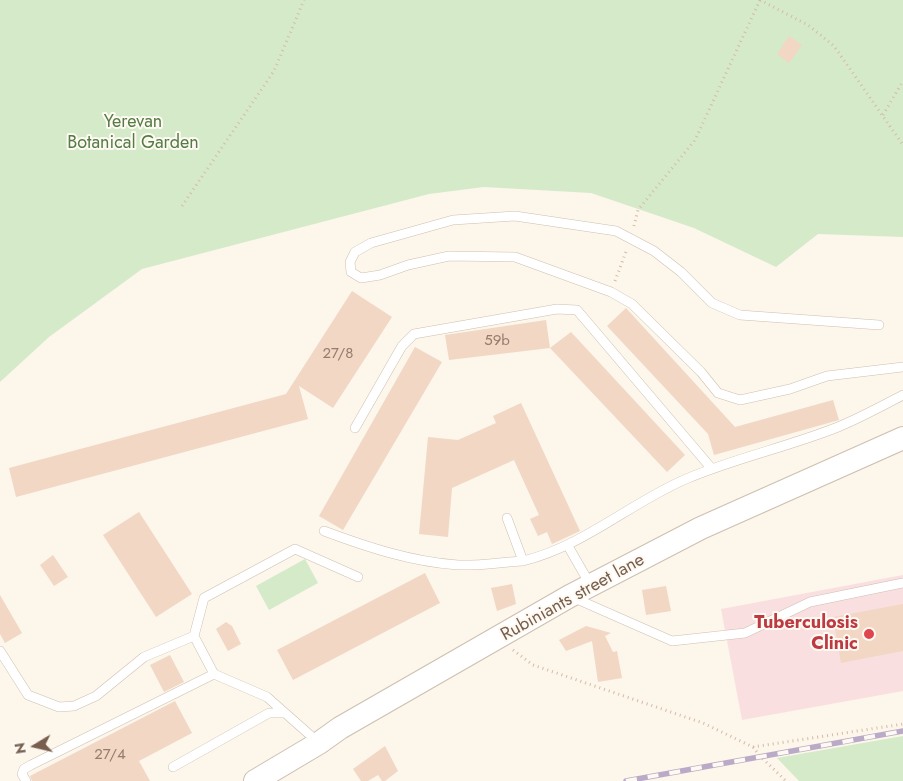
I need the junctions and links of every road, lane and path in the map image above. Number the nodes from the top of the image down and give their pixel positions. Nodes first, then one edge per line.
1 (304, 0) edge
2 (760, 0) edge
3 (903, 81) edge
4 (883, 115) junction
5 (903, 145) edge
6 (182, 206) dead end
7 (631, 238) junction
8 (611, 292) junction
9 (879, 325) dead end
10 (903, 367) edge
11 (903, 395) edge
12 (355, 428) dead end
13 (902, 439) edge
14 (712, 469) junction
15 (506, 518) dead end
16 (324, 531) dead end
17 (568, 546) junction
18 (523, 561) junction
19 (358, 578) dead end
20 (903, 583) edge
21 (591, 586) junction
22 (570, 596) junction
23 (194, 636) junction
24 (498, 638) junction
25 (0, 651) edge
26 (214, 674) junction
27 (284, 713) junction
28 (903, 724) edge
29 (319, 744) junction
30 (753, 747) junction
31 (173, 767) dead end
32 (26, 781) edge
33 (255, 781) edge
34 (786, 781) edge

1 - 6 path
2 - 4 path
2 - 7 path
3 - 4 path
4 - 5 path
7 - 8 path
7 - 8 lane
7 - 9 lane
8 - 10 lane
11 - 14 lane
12 - 14 lane
13 - 21 street, Rubiniants street lane
14 - 17 lane
15 - 18 lane
16 - 18 lane
17 - 18 lane
17 - 21 lane
19 - 23 lane
20 - 22 lane
21 - 22 street, Rubiniants street lane
22 - 24 street, Rubiniants street lane
23 - 25 lane
23 - 26 lane
24 - 29 street, Rubiniants street lane
24 - 30 path
26 - 27 lane
26 - 32 lane
27 - 29 lane
27 - 31 lane
28 - 30 path
29 - 33 street, Rubiniants street lane
30 - 34 path

